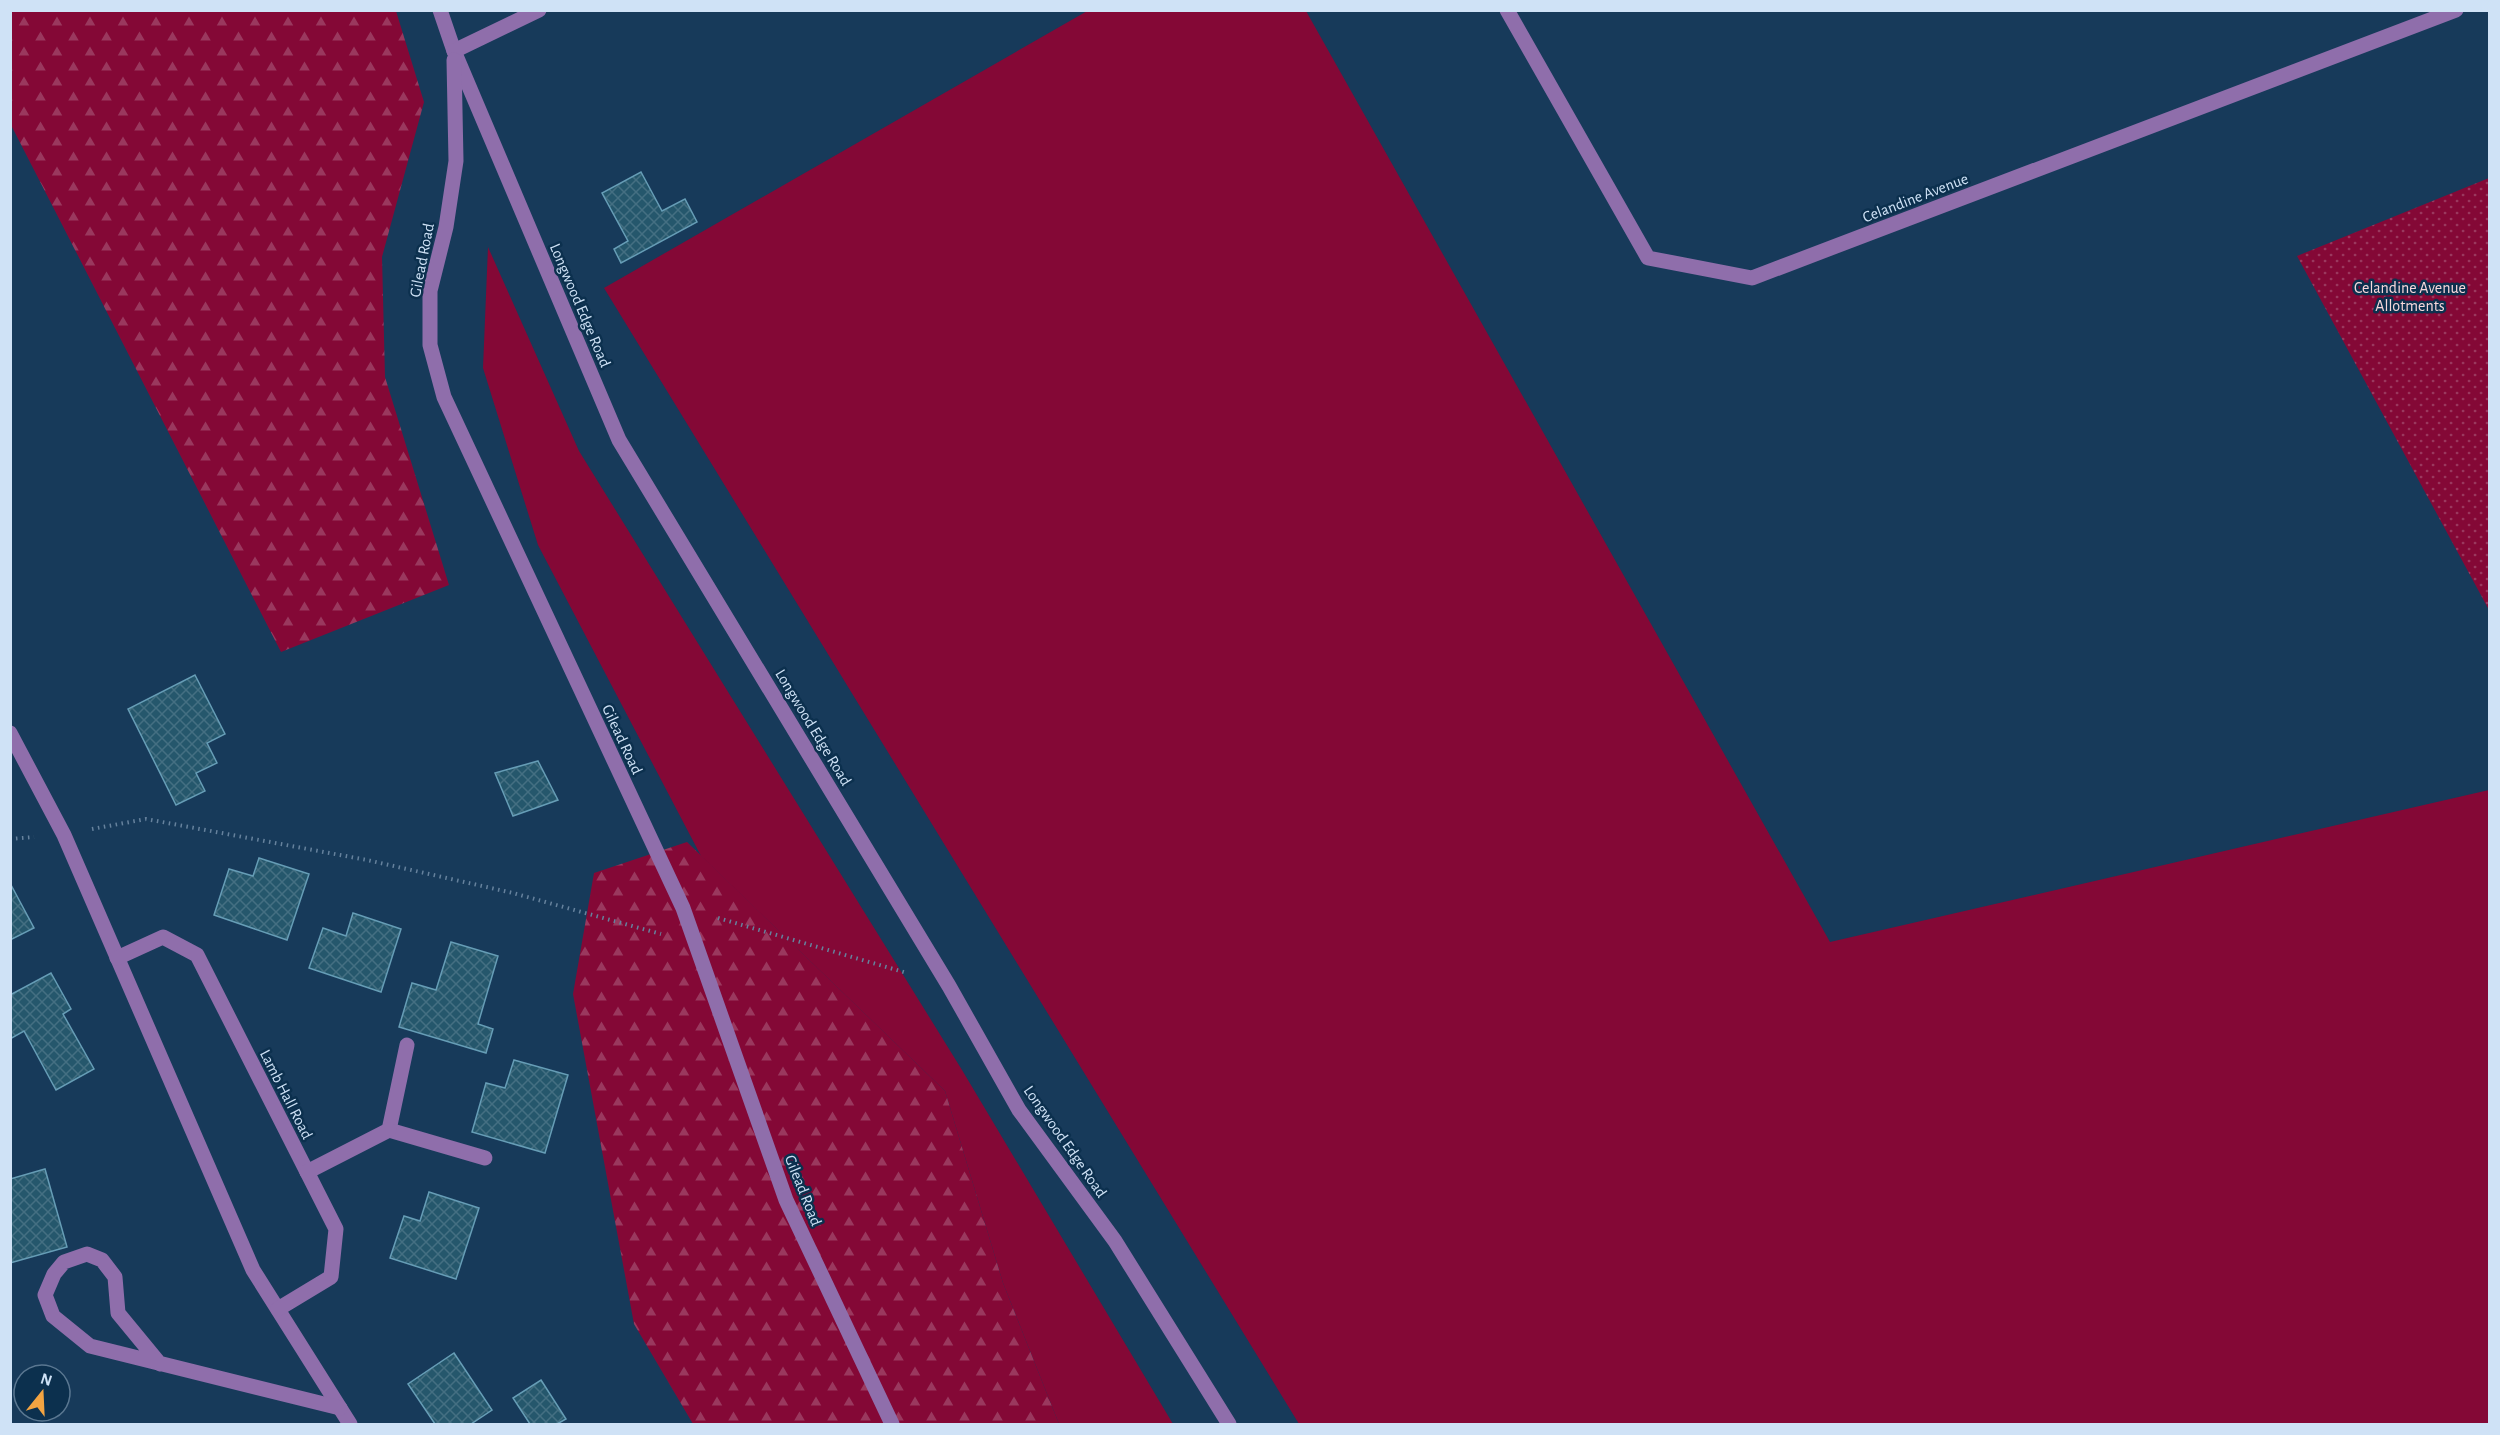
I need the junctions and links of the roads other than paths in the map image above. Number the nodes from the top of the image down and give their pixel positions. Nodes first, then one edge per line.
1 (440, 10) edge
2 (539, 10) edge
3 (1508, 10) edge
4 (2456, 10) edge
5 (454, 51) junction
6 (10, 733) edge
7 (117, 958) junction
8 (407, 1046) dead end
9 (388, 1130) junction
10 (485, 1158) dead end
11 (307, 1172) junction
12 (278, 1309) junction
13 (160, 1364) junction
14 (340, 1408) junction
15 (350, 1425) edge
16 (892, 1425) edge
17 (1229, 1425) edge

1 - 5 street, Longwood Edge Road
2 - 5 street
3 - 4 street, Celandine Avenue
5 - 16 street, Gilead Road
5 - 17 street, Longwood Edge Road
6 - 7 street
7 - 11 street, Lamb Hall Road
7 - 12 street
8 - 9 street
9 - 10 street
9 - 11 street
11 - 12 street, Lamb Hall Road
12 - 14 street
13 - 13 street
13 - 14 street
14 - 15 street

